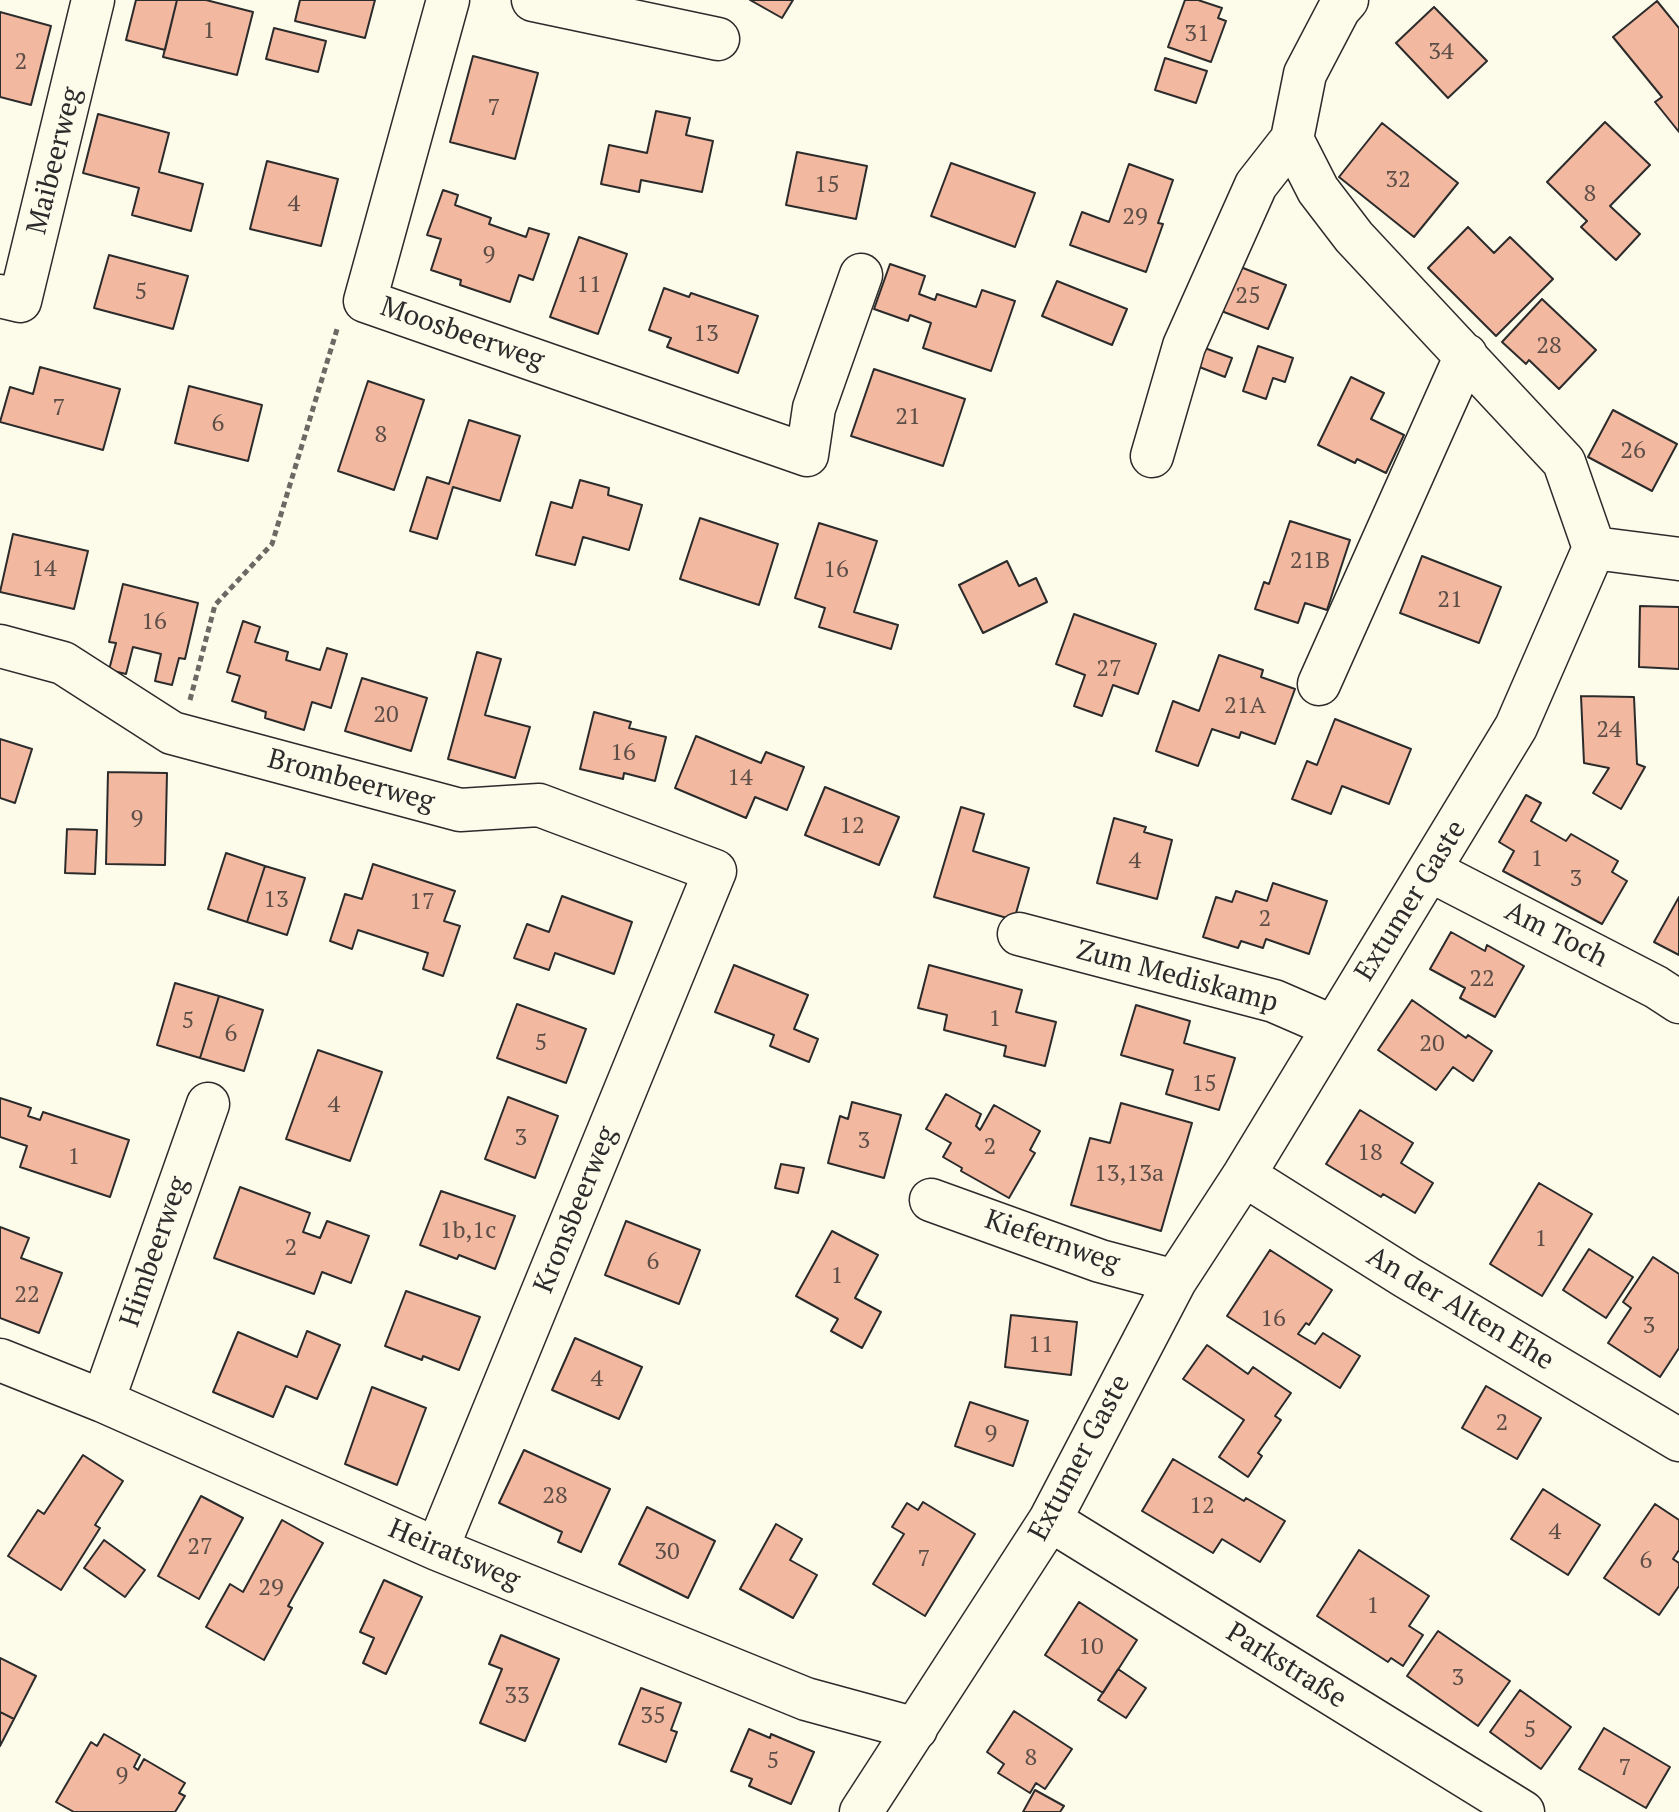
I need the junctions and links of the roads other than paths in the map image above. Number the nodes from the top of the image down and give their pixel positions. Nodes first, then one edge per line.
1 (93, 0) edge
2 (448, 0) edge
3 (533, 0) edge
4 (1347, 0) edge
5 (718, 39) dead end
6 (1292, 139) junction
7 (861, 275) dead end
8 (0, 296) edge
9 (1466, 355) junction
10 (1152, 456) dead end
11 (1594, 548) junction
12 (1679, 559) edge
13 (0, 646) edge
14 (1319, 684) dead end
15 (715, 871) joint
16 (1431, 871) junction
17 (1019, 934) dead end
18 (1679, 1002) edge
19 (1334, 1027) junction
20 (208, 1104) dead end
21 (1244, 1175) junction
22 (931, 1200) dead end
23 (1175, 1281) junction
24 (0, 1360) edge
25 (103, 1401) junction
26 (1679, 1440) edge
27 (1050, 1520) junction
28 (437, 1549) junction
29 (916, 1729) junction
30 (861, 1812) edge
31 (1523, 1812) edge

1 - 8 street, Maibeerweg
2 - 7 street, Moosbeerweg
3 - 5 street
4 - 6 street
6 - 9 street
6 - 10 street
9 - 11 street
9 - 14 street
11 - 12 street
11 - 16 street, Extumer Gaste
13 - 15 street, Brombeerweg
15 - 28 street, Kronsbeerweg
16 - 18 street, Am Toch
16 - 19 street, Extumer Gaste
17 - 19 street, Zum Mediskamp
19 - 21 street, Extumer Gaste
20 - 25 street, Himbeerweg
21 - 23 street, Extumer Gaste
21 - 26 street, An der Alten Ehe
22 - 23 street, Kiefernweg
23 - 27 street, Extumer Gaste
24 - 25 street, Heiratsweg
25 - 28 street, Heiratsweg
27 - 29 street, Extumer Gaste
27 - 31 street, Parkstraße
28 - 29 street, Heiratsweg
29 - 30 street, Extumer Gaste

